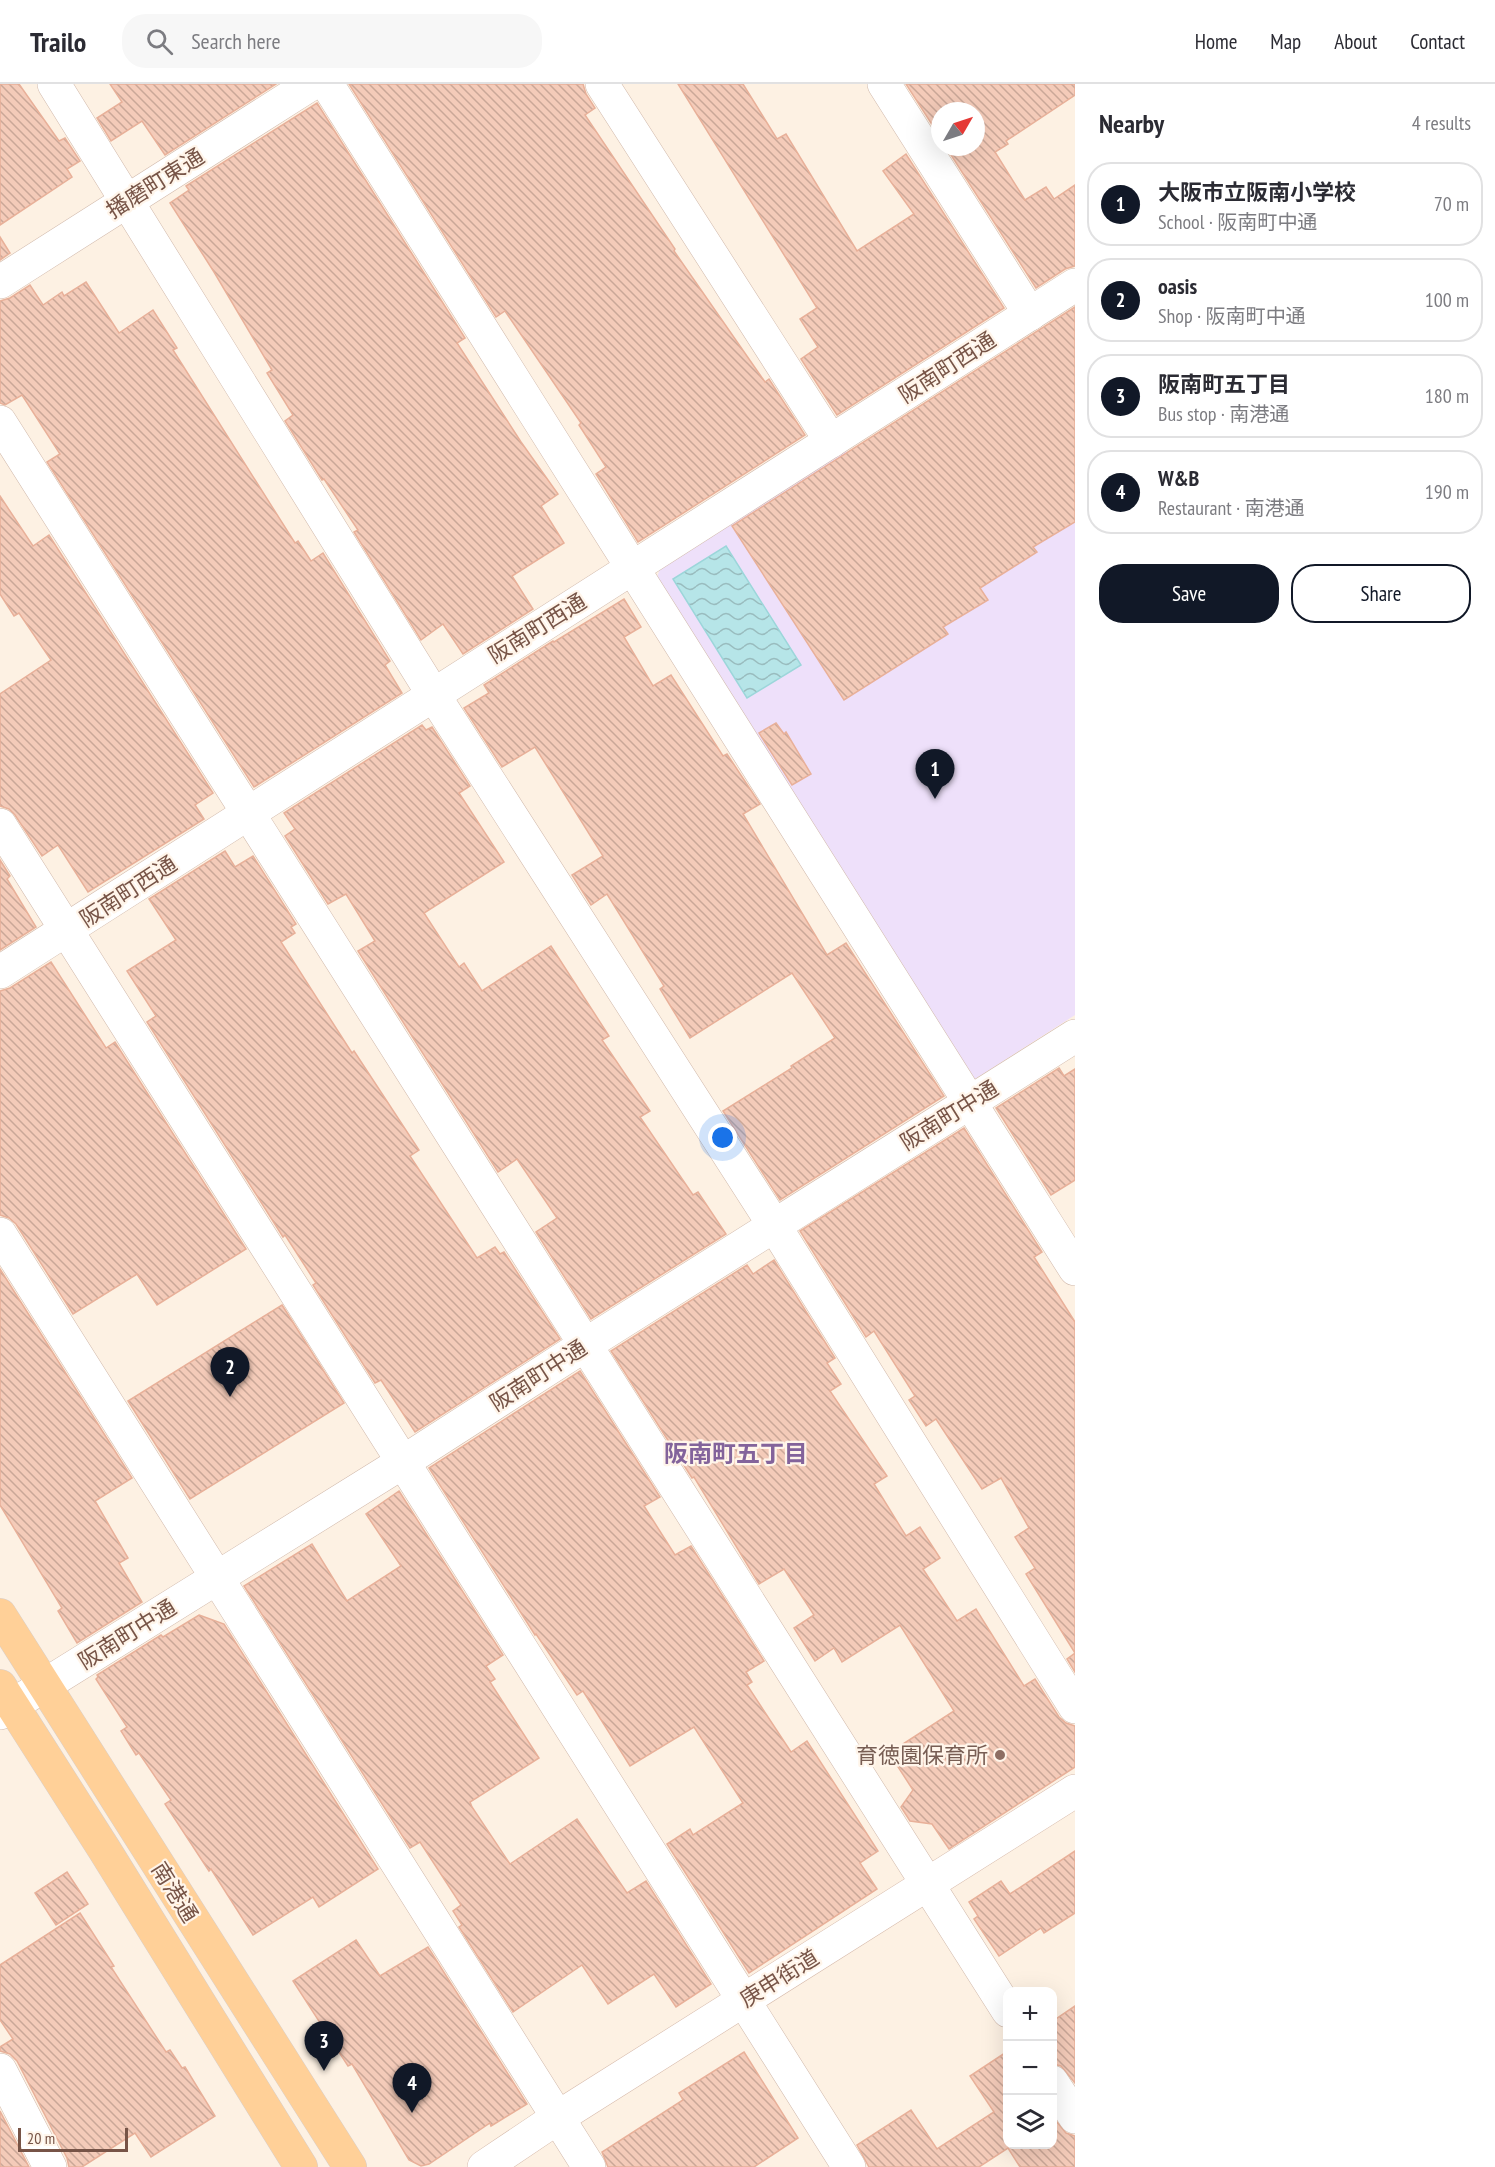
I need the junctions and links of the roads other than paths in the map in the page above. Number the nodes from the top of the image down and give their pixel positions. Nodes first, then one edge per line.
1 (54, 84) edge
2 (310, 84) edge
3 (327, 84) edge
4 (602, 84) edge
5 (884, 84) edge
6 (127, 201) junction
7 (0, 282) edge
8 (1075, 285) edge
9 (1030, 314) junction
10 (0, 422) edge
11 (831, 441) junction
12 (632, 568) junction
13 (434, 694) junction
14 (248, 814) junction
15 (0, 825) edge
16 (67, 931) junction
17 (0, 972) edge
18 (1075, 1036) edge
19 (970, 1102) junction
20 (774, 1225) junction
21 (0, 1234) edge
22 (1075, 1269) edge
23 (585, 1344) junction
24 (403, 1462) junction
25 (217, 1578) junction
26 (0, 1615) edge
27 (43, 1685) junction
28 (4, 1701) edge
29 (1075, 1707) edge
30 (1075, 1791) edge
31 (927, 1884) junction
32 (743, 2000) junction
33 (1003, 2003) edge
34 (0, 2070) edge
35 (1057, 2088) edge
36 (1075, 2117) edge
37 (557, 2118) junction
38 (50, 2167) edge
39 (301, 2167) edge
40 (350, 2167) edge
41 (484, 2167) edge
42 (588, 2167) edge
43 (849, 2167) edge

1 - 6 street
2 - 6 street, 播磨町東通
3 - 12 street
4 - 11 street
5 - 9 street
6 - 7 street, 播磨町東通
6 - 13 street
8 - 9 street, 阪南町西通
9 - 11 street, 阪南町西通
10 - 14 street
11 - 12 street, 阪南町西通
12 - 13 street, 阪南町西通
12 - 19 street
13 - 14 street, 阪南町西通
13 - 20 street
14 - 16 street, 阪南町西通
14 - 23 street
15 - 16 street
16 - 17 street, 阪南町西通
16 - 24 street
18 - 19 street, 阪南町中通
19 - 20 street, 阪南町中通
19 - 22 street
20 - 23 street, 阪南町中通
20 - 29 street
21 - 25 street
23 - 24 street, 阪南町中通
23 - 31 street
24 - 25 street, 阪南町中通
24 - 32 street
25 - 27 street, 阪南町中通
25 - 37 street
26 - 27 main road, 南港通
27 - 28 street, 阪南町中通
27 - 40 main road, 南港通
28 - 39 main road, 南港通
30 - 31 street, 庚申街道
31 - 32 street, 庚申街道
31 - 33 street
32 - 37 street, 庚申街道
32 - 43 street
34 - 38 street
35 - 36 street
37 - 41 street, 庚申街道
37 - 42 street

